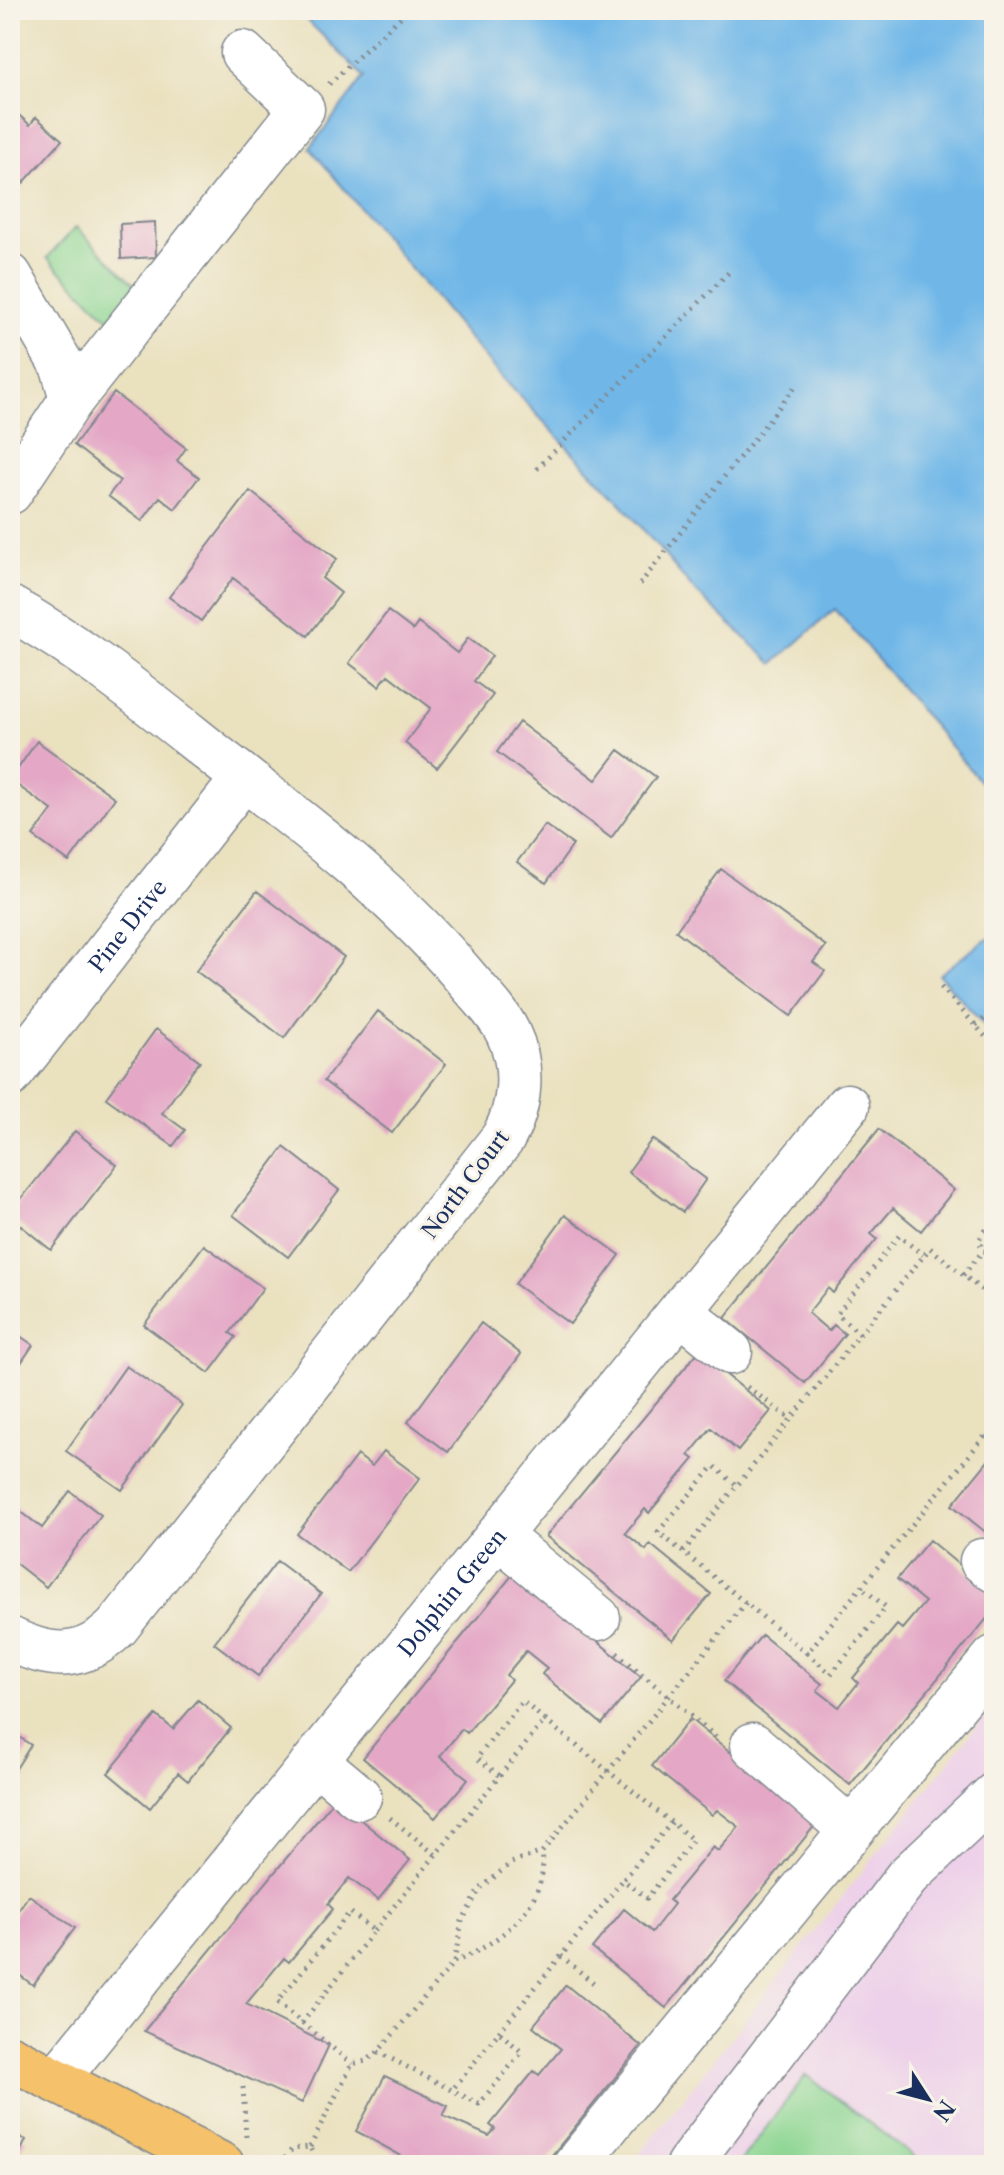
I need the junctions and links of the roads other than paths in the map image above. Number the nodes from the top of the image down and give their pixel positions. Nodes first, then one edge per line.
1 (243, 53) dead end
2 (10, 276) edge
3 (72, 399) junction
4 (10, 492) edge
5 (10, 608) edge
6 (244, 778) junction
7 (10, 1075) edge
8 (847, 1106) dead end
9 (681, 1312) junction
10 (730, 1352) road end
11 (500, 1537) junction
12 (598, 1618) road end
13 (10, 1639) edge
14 (994, 1658) edge
15 (753, 1745) road end
16 (316, 1761) junction
17 (994, 1795) edge
18 (370, 1804) road end
19 (850, 1829) junction
20 (10, 2057) edge
21 (56, 2080) junction
22 (234, 2151) edge
23 (575, 2165) edge
24 (688, 2165) edge

1 - 3 street
2 - 3 street
3 - 4 street
5 - 6 street, North Court
6 - 7 street, Pine Drive
6 - 13 street, North Court
8 - 9 street, Dolphin Green
9 - 10 street
9 - 11 street, Dolphin Green
11 - 12 street
11 - 16 street, Dolphin Green
14 - 19 street
15 - 19 street
16 - 18 street
16 - 21 street, Dolphin Green
17 - 24 street
19 - 23 street
20 - 21 main road
21 - 22 main road

